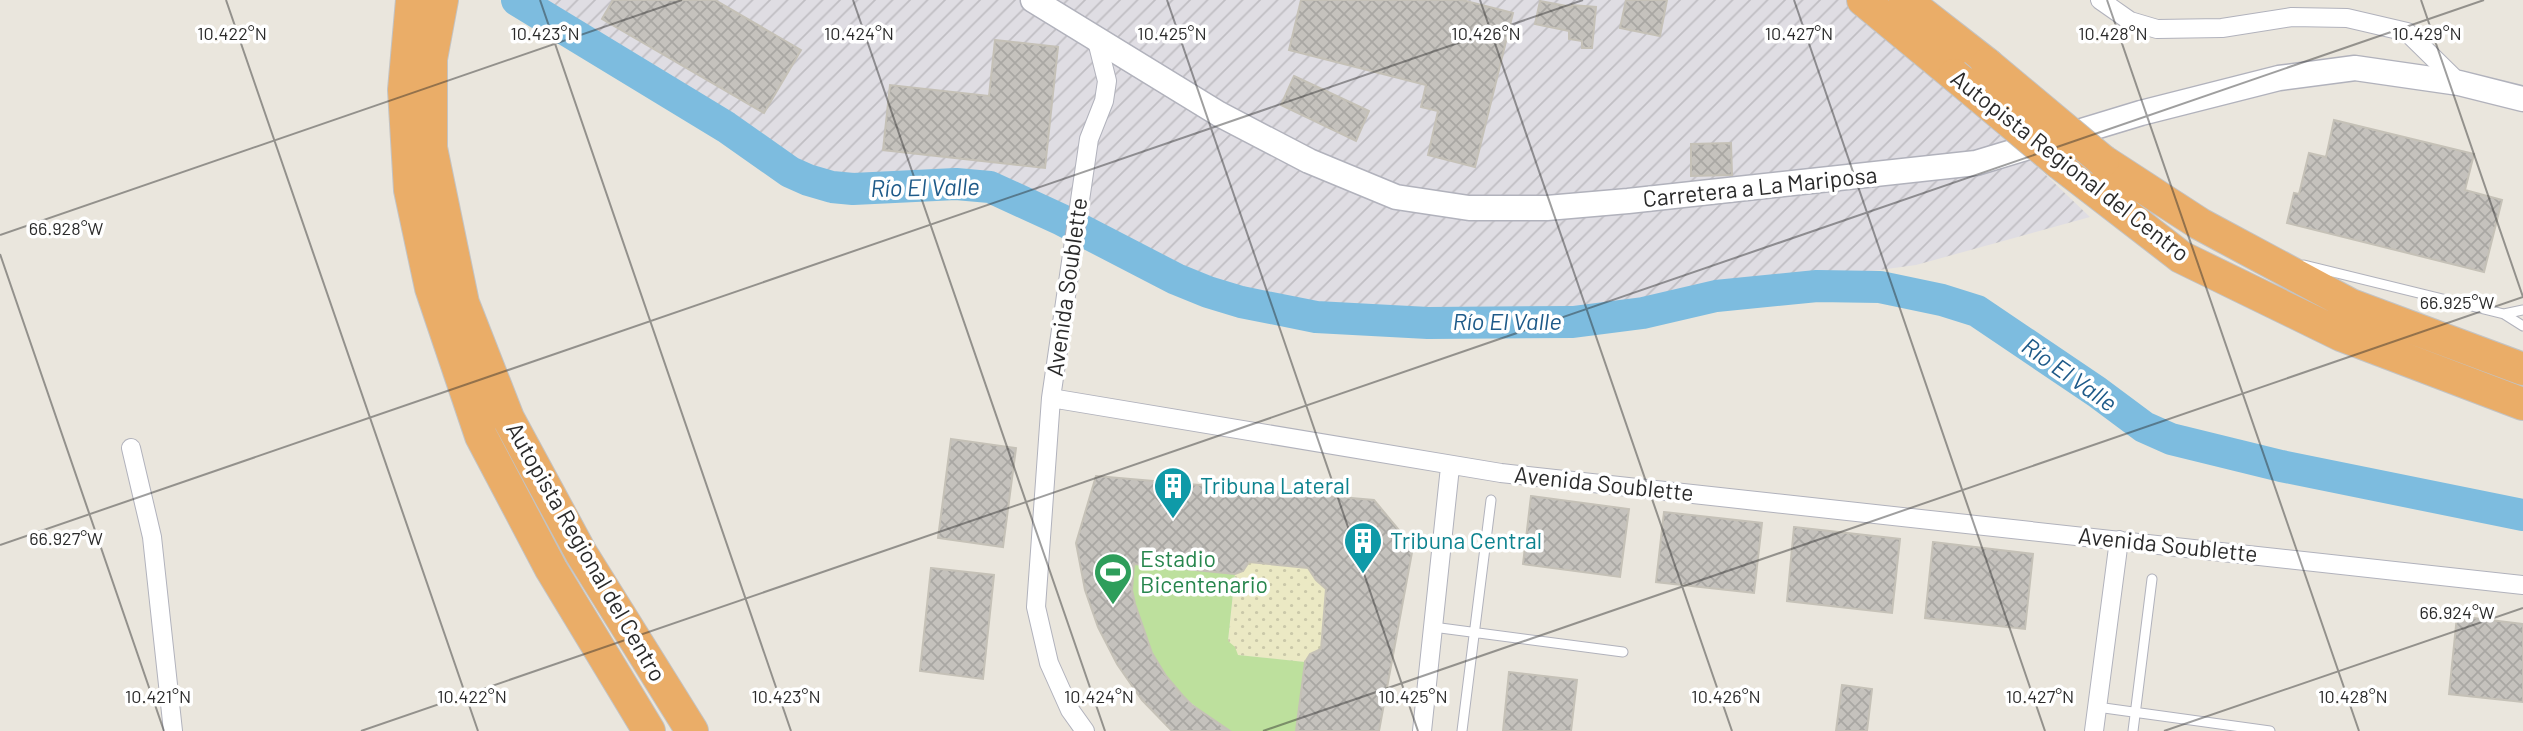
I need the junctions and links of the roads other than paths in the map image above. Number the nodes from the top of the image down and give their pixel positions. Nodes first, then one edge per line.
1 (412, 0) edge
2 (442, 0) edge
3 (1033, 0) edge
4 (1863, 0) edge
5 (1905, 0) edge
6 (2100, 0) edge
7 (1097, 41) junction
8 (2459, 83) junction
9 (2523, 99) edge
10 (2245, 248) junction
11 (431, 289) junction
12 (464, 304) junction
13 (2523, 310) edge
14 (2504, 314) junction
15 (2523, 326) edge
16 (2523, 369) edge
17 (1051, 398) junction
18 (2523, 404) edge
19 (131, 448) dead end
20 (1450, 467) junction
21 (1491, 500) dead end
22 (2119, 540) junction
23 (2152, 579) dead end
24 (2523, 585) edge
25 (1433, 627) junction
26 (1474, 633) junction
27 (1623, 652) dead end
28 (2097, 707) junction
29 (2135, 713) junction
30 (173, 731) edge
31 (649, 731) edge
32 (692, 731) edge
33 (1085, 731) edge
34 (1422, 731) edge
35 (1462, 731) edge
36 (2094, 731) edge
37 (2133, 731) edge
38 (2270, 731) edge

1 - 11 highway, Autopista Regional del Centro
2 - 12 highway, Autopista Regional del Centro
3 - 7 street, Carretera a La Mariposa
4 - 18 highway, Autopista Regional del Centro, bridge
5 - 10 highway, Autopista Regional del Centro, bridge
6 - 8 street
7 - 8 street, Carretera a La Mariposa
7 - 17 street, Avenida Soublette
8 - 9 street, Carretera a La Mariposa
10 - 14 lane
10 - 16 highway, Autopista Regional del Centro
11 - 12 highway
11 - 31 highway, Autopista Regional del Centro
12 - 32 highway, Autopista Regional del Centro
13 - 14 lane
14 - 15 lane
17 - 20 street, Avenida Soublette
17 - 33 street
19 - 30 street
20 - 22 street, Avenida Soublette
20 - 25 street
21 - 26 lane
22 - 24 street, Avenida Soublette
22 - 28 street
23 - 29 lane
25 - 26 lane
25 - 34 street
26 - 27 lane
26 - 35 lane
28 - 29 lane
28 - 36 street
29 - 37 lane
29 - 38 lane

